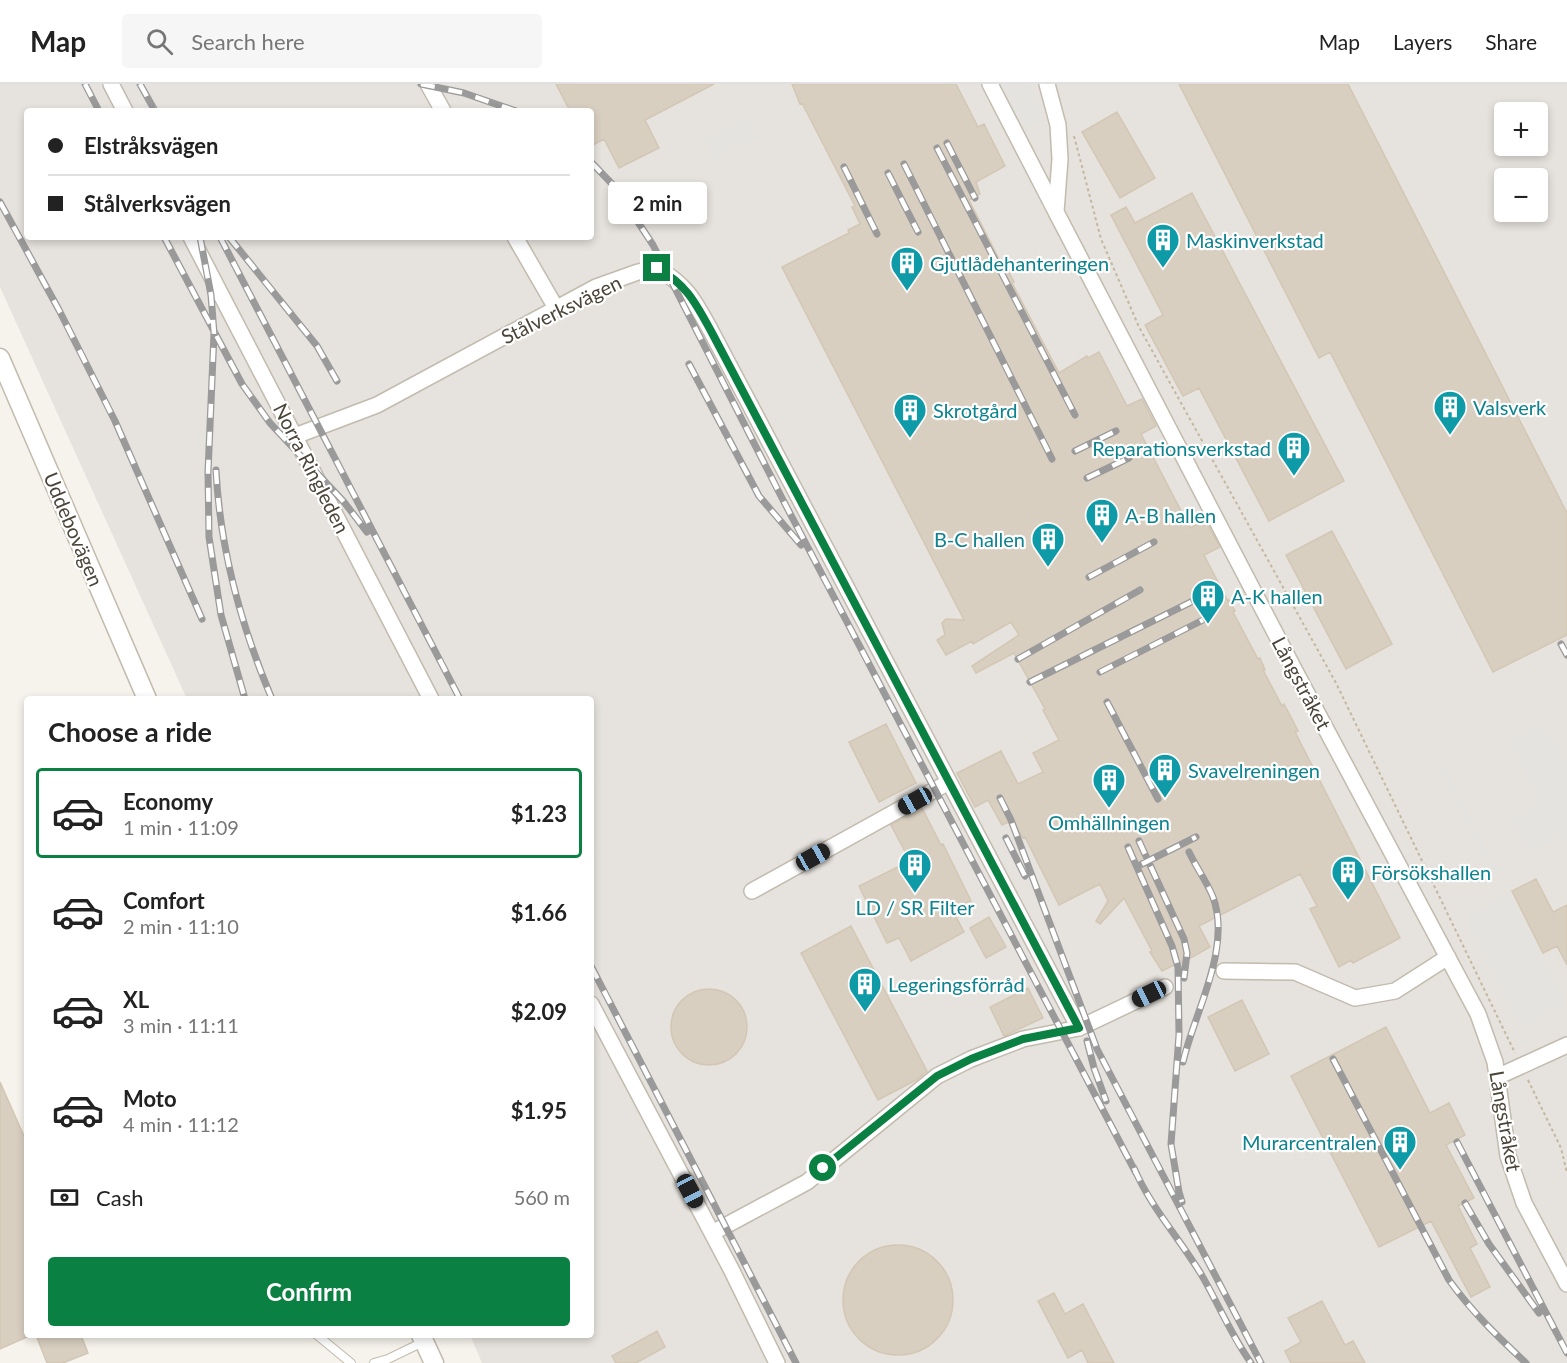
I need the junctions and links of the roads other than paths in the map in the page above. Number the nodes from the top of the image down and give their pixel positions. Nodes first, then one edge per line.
1 (111, 84) edge
2 (428, 84) edge
3 (990, 84) edge
4 (1047, 84) edge
5 (123, 108) edge
6 (441, 108) edge
7 (1056, 212) junction
8 (193, 240) edge
9 (517, 240) edge
10 (556, 308) junction
11 (0, 358) edge
12 (295, 436) junction
13 (146, 696) edge
14 (429, 696) edge
15 (949, 782) junction
16 (752, 891) dead end
17 (1448, 957) junction
18 (1224, 971) dead end
19 (1166, 987) dead end
20 (594, 1010) edge
21 (1079, 1028) junction
22 (1567, 1045) edge
23 (1497, 1077) junction
24 (712, 1233) junction
25 (1567, 1284) edge
26 (320, 1338) edge
27 (423, 1338) edge
28 (351, 1363) edge
29 (374, 1363) edge
30 (434, 1363) edge
31 (777, 1363) edge

1 - 5 street
2 - 6 street
3 - 7 street, Långstråket
4 - 7 street
7 - 17 street, Långstråket
8 - 12 street, Norra Ringleden
9 - 10 street
10 - 12 street, Stålverksvägen
10 - 15 street, Stålverksvägen
11 - 13 street, Uddebovägen
12 - 14 street, Norra Ringleden
15 - 16 street
15 - 21 street, Stålverksvägen
17 - 18 street
17 - 23 street, Långstråket
19 - 21 street
20 - 24 street
21 - 24 street
22 - 23 street
23 - 25 street, Långstråket
24 - 31 street
26 - 28 lane
27 - 29 lane
27 - 30 street

